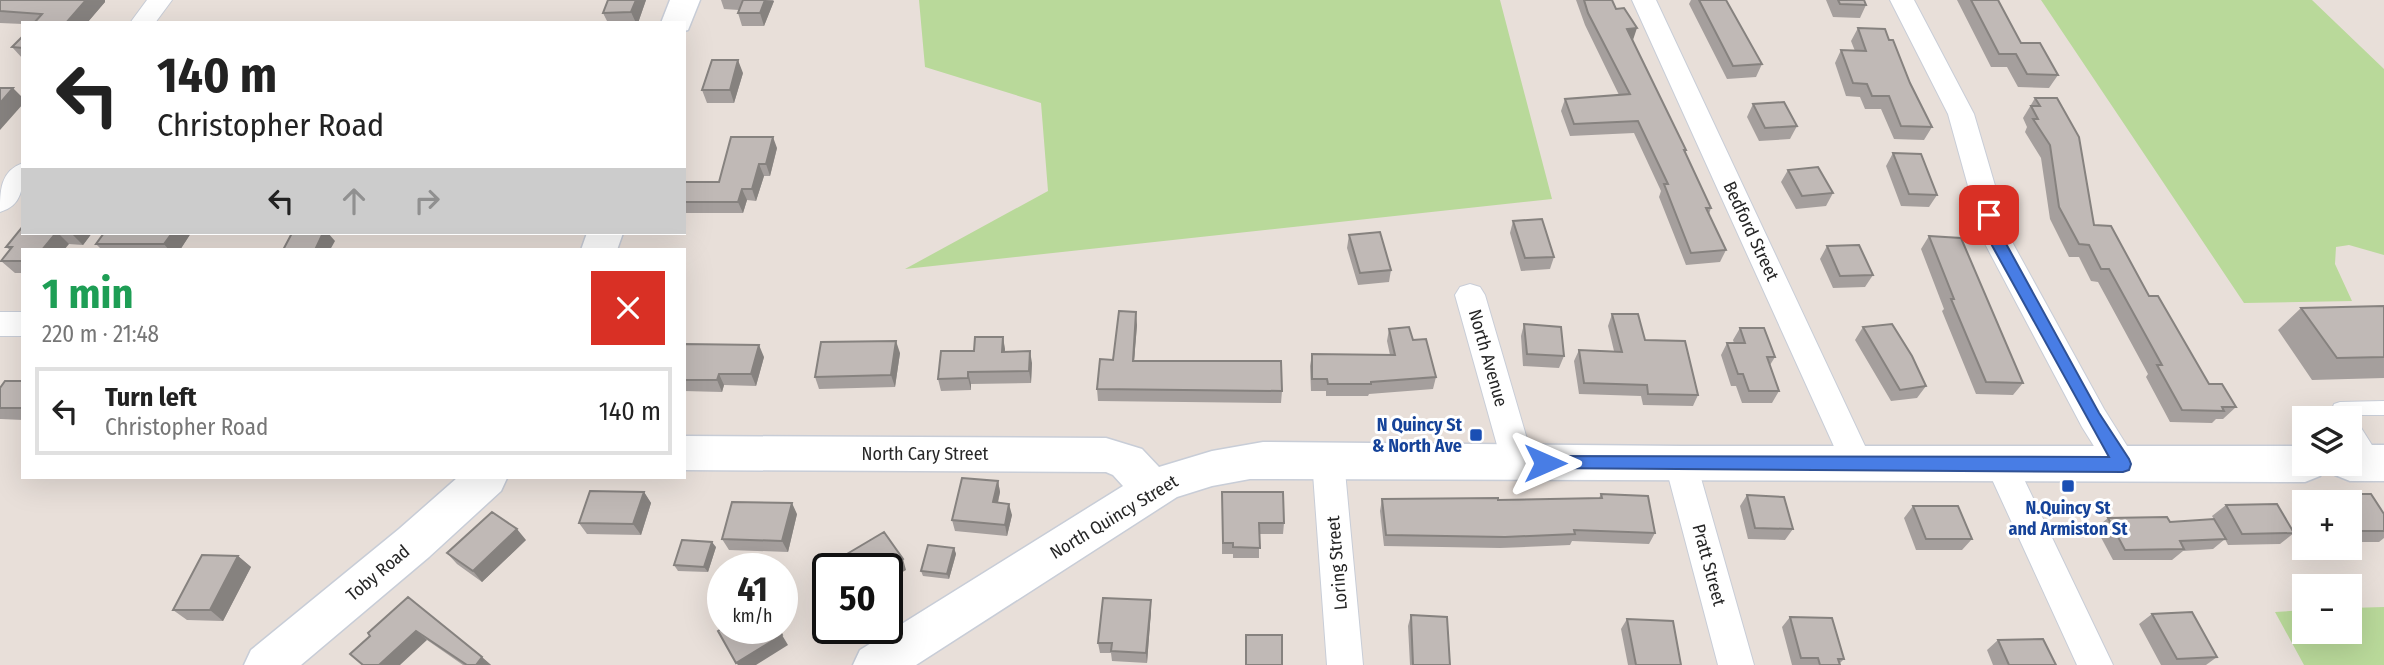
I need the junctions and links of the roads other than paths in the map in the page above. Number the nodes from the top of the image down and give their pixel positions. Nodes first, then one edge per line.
1 (160, 0) edge
2 (685, 0) edge
3 (1644, 0) edge
4 (1902, 0) edge
5 (144, 21) edge
6 (678, 21) edge
7 (21, 176) edge
8 (0, 202) edge
9 (1470, 295) dead end
10 (0, 324) edge
11 (21, 324) edge
12 (2362, 408) edge
13 (2384, 408) edge
14 (686, 453) edge
15 (1328, 460) junction
16 (1518, 463) junction
17 (1857, 463) junction
18 (1681, 464) junction
19 (2001, 464) junction
20 (2123, 464) junction
21 (2292, 464) edge
22 (485, 479) edge
23 (1153, 489) junction
24 (267, 665) edge
25 (876, 665) edge
26 (1345, 665) edge
27 (1736, 665) edge
28 (2095, 665) edge

1 - 5 street
2 - 6 main road
3 - 17 street, Bedford Street
4 - 20 street
7 - 8 street
9 - 16 street, North Avenue
10 - 11 street
12 - 13 lane
14 - 23 main road, North Cary Street
15 - 16 main road, North Quincy Street
15 - 23 main road, North Quincy Street
15 - 26 street, Loring Street
16 - 18 main road, North Quincy Street
17 - 18 main road, North Quincy Street
17 - 19 main road, North Quincy Street
18 - 27 street, Pratt Street
19 - 20 main road, North Quincy Street
19 - 28 street
20 - 21 main road, North Quincy Street
22 - 24 main road, Toby Road
23 - 25 main road, North Quincy Street

